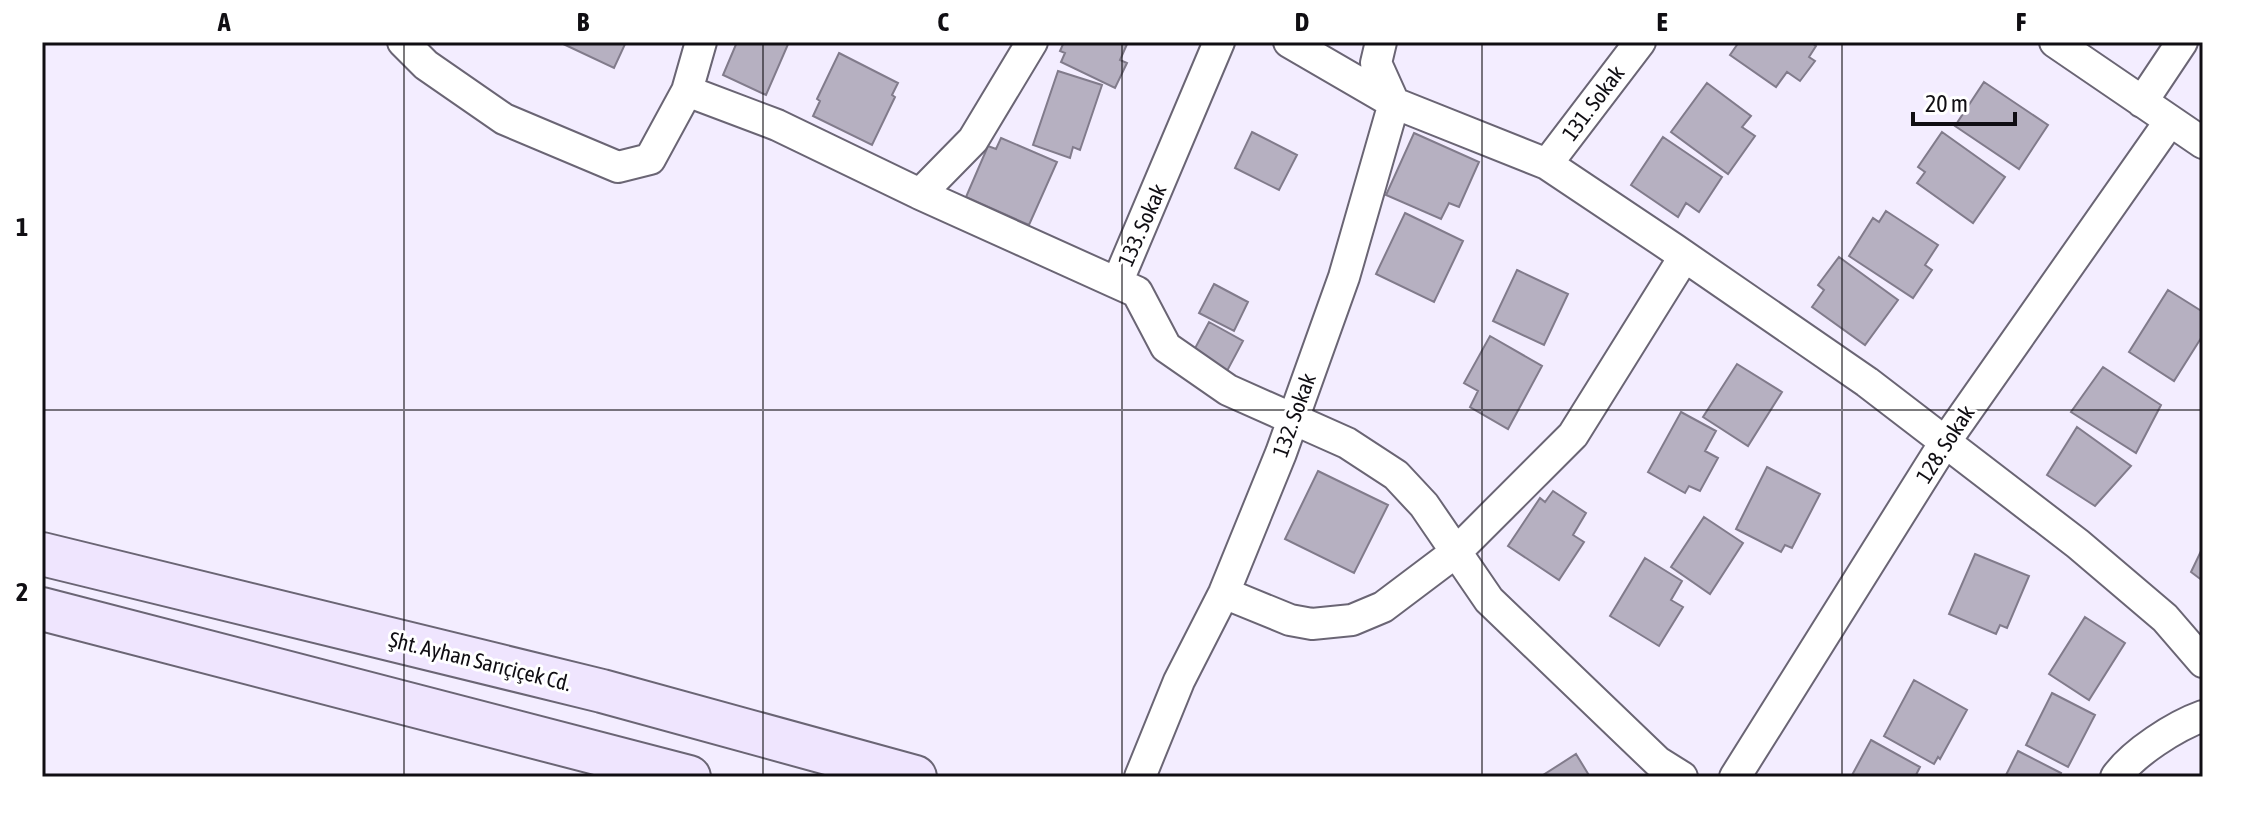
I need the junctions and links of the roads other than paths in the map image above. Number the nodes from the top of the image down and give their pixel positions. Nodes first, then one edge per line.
1 (403, 42) edge
2 (701, 42) edge
3 (1032, 42) edge
4 (1219, 42) edge
5 (1289, 42) edge
6 (1381, 42) edge
7 (1640, 42) edge
8 (2055, 42) edge
9 (2182, 42) edge
10 (687, 91) junction
11 (2142, 102) junction
12 (1394, 103) junction
13 (2170, 121) junction
14 (2203, 143) edge
15 (1547, 164) junction
16 (920, 194) junction
17 (1684, 257) junction
18 (1117, 283) junction
19 (1293, 420) junction
20 (1945, 442) junction
21 (1456, 552) junction
22 (42, 554) edge
23 (1224, 593) junction
24 (42, 609) edge
25 (2203, 662) edge
26 (2203, 716) edge
27 (636, 772) edge
28 (689, 777) edge
29 (915, 777) edge
30 (1140, 777) edge
31 (1682, 777) edge
32 (1735, 777) edge
33 (2116, 777) edge

1 - 10 street
2 - 10 street
3 - 16 street
4 - 18 street, 133. Sokak
5 - 12 street
6 - 12 street
7 - 15 street, 131. Sokak
8 - 11 street
9 - 11 street
10 - 16 street
11 - 13 street
12 - 15 street
12 - 19 street, 132. Sokak
13 - 14 street
13 - 20 street, 128. Sokak
15 - 17 street
16 - 18 street
17 - 20 street
17 - 21 street
18 - 19 street, 133. Sokak
19 - 21 street, 133. Sokak
19 - 23 street, 132. Sokak
20 - 25 street
20 - 32 street, 128. Sokak
21 - 23 street
21 - 31 street, 133. Sokak
22 - 29 main road, Şht. Ayhan Sarıçiçek Cd.
23 - 30 street, 132. Sokak
24 - 27 main road
26 - 33 street
27 - 28 main road

